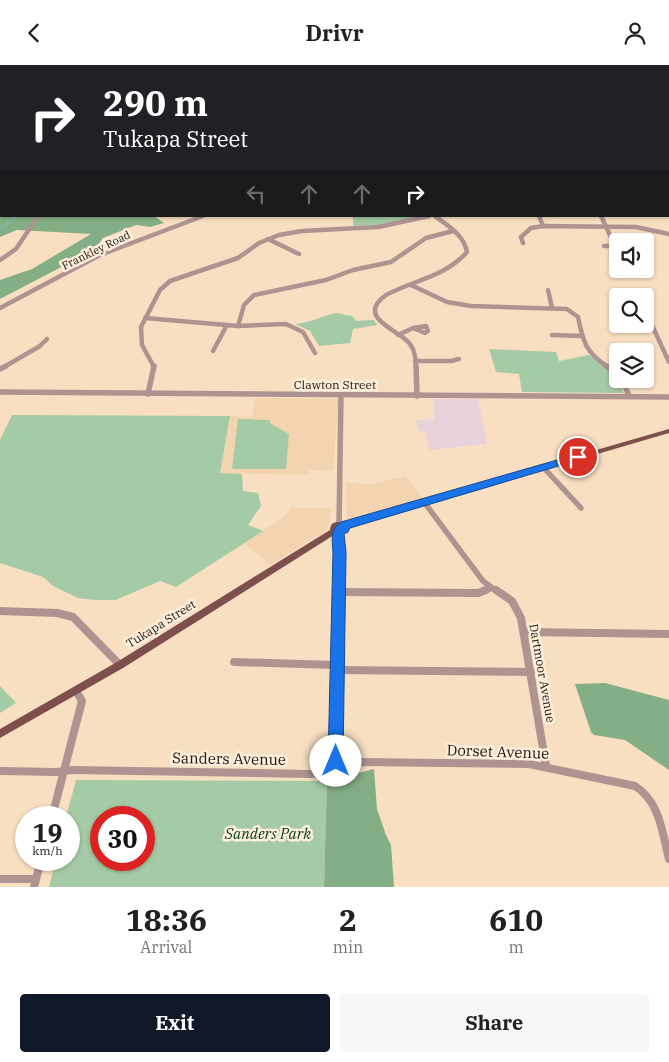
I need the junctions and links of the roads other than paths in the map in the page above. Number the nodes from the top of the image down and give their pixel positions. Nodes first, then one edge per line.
1 (37, 217) edge
2 (200, 217) edge
3 (424, 217) edge
4 (436, 217) edge
5 (539, 217) edge
6 (601, 217) edge
7 (543, 226) junction
8 (606, 227) junction
9 (453, 231) junction
10 (609, 233) edge
11 (669, 234) edge
12 (268, 239) junction
13 (523, 243) dead end
14 (604, 246) dead end
15 (609, 246) edge
16 (299, 254) dead end
17 (0, 260) edge
18 (411, 285) junction
19 (548, 290) dead end
20 (0, 307) edge
21 (552, 308) junction
22 (145, 318) junction
23 (227, 325) junction
24 (238, 326) junction
25 (412, 328) dead end
26 (654, 330) edge
27 (398, 335) junction
28 (552, 335) dead end
29 (582, 336) junction
30 (46, 339) dead end
31 (214, 351) dead end
32 (315, 353) dead end
33 (458, 359) dead end
34 (415, 361) junction
35 (669, 362) edge
36 (609, 367) edge
37 (0, 369) edge
38 (626, 388) edge
39 (0, 392) edge
40 (148, 394) junction
41 (341, 395) junction
42 (417, 396) junction
43 (629, 396) junction
44 (669, 397) edge
45 (669, 431) edge
46 (543, 467) junction
47 (424, 502) junction
48 (580, 508) dead end
49 (338, 528) junction
50 (490, 589) junction
51 (338, 592) junction
52 (0, 611) edge
53 (524, 632) junction
54 (669, 634) edge
55 (234, 663) dead end
56 (120, 665) junction
57 (336, 667) junction
58 (530, 672) junction
59 (76, 691) junction
60 (0, 734) edge
61 (546, 766) junction
62 (336, 769) junction
63 (0, 771) edge
64 (64, 771) junction
65 (55, 806) edge
66 (669, 859) edge
67 (0, 879) edge
68 (35, 883) edge

1 - 17 street
2 - 20 street, Frankley Road
3 - 12 street
4 - 9 street
5 - 7 street
6 - 8 street
7 - 8 street
7 - 13 street
8 - 10 street
8 - 11 street
9 - 18 street
9 - 24 street
12 - 16 street
12 - 22 street
14 - 15 street
18 - 21 street
18 - 27 street
19 - 21 street
21 - 29 street
22 - 23 street
22 - 40 street
23 - 24 street
23 - 31 street
24 - 32 street
25 - 27 street
26 - 35 street
27 - 34 street
28 - 29 street
29 - 36 street
30 - 37 street
33 - 34 street
34 - 42 street
38 - 43 street
39 - 40 street, Clawton Street
40 - 41 street, Clawton Street
41 - 42 street, Clawton Street
41 - 49 street
42 - 43 street, Clawton Street
43 - 44 street, Clawton Street
45 - 46 main road, Tukapa Street
46 - 47 main road, Tukapa Street
46 - 48 street
47 - 49 main road, Tukapa Street
47 - 50 street, Dartmoor Avenue
49 - 51 street
49 - 56 main road, Tukapa Street
50 - 51 street
50 - 53 street, Dartmoor Avenue
51 - 57 street
52 - 56 street
53 - 54 street
53 - 58 street, Dartmoor Avenue
55 - 57 street
56 - 59 main road, Tukapa Street
57 - 58 street
57 - 62 street
58 - 61 street, Dartmoor Avenue
59 - 60 main road, Tukapa Street
59 - 64 street
61 - 62 street, Dorset Avenue
61 - 66 street, Dorset Avenue
62 - 64 street, Sanders Avenue
63 - 64 street, Sanders Avenue
64 - 65 street
67 - 68 street

